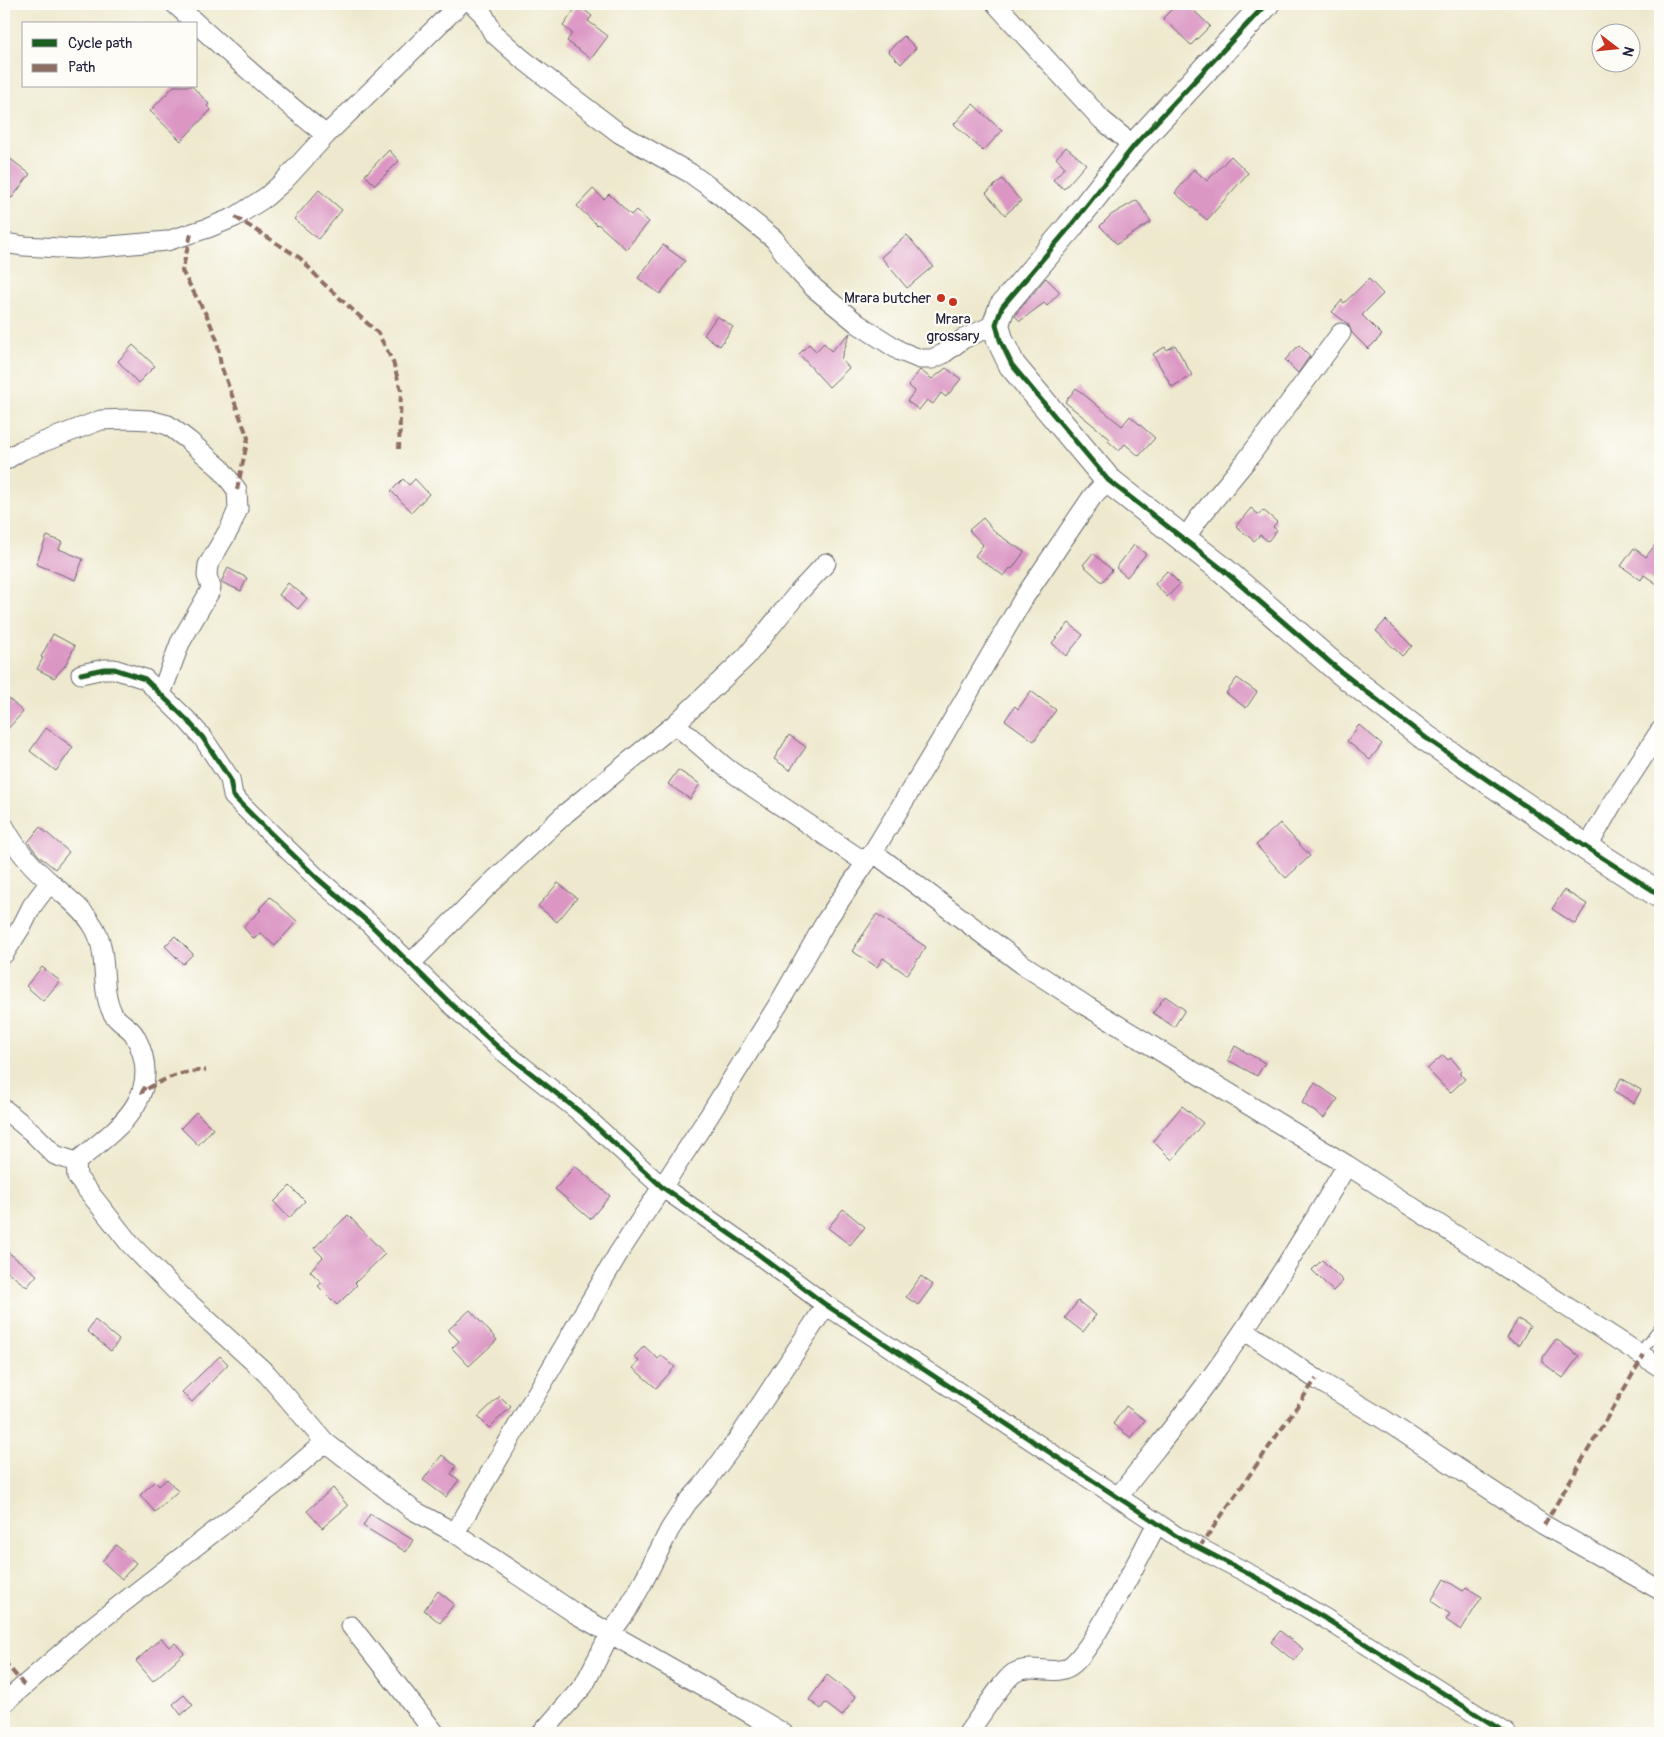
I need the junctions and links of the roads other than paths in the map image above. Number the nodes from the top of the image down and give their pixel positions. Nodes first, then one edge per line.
1 (175, 4) edge
2 (460, 4) edge
3 (473, 4) edge
4 (996, 4) edge
5 (1266, 4) edge
6 (195, 22) edge
7 (198, 25) edge
8 (326, 135) junction
9 (1134, 146) junction
10 (4, 243) edge
11 (996, 324) junction
12 (1341, 333) dead end
13 (4, 461) edge
14 (1108, 480) junction
15 (1184, 540) junction
16 (826, 564) dead end
17 (82, 674) dead end
18 (161, 694) junction
19 (675, 724) junction
20 (1660, 731) edge
21 (4, 826) edge
22 (1587, 848) junction
23 (869, 857) junction
24 (50, 882) junction
25 (1660, 895) edge
26 (4, 954) edge
27 (411, 964) junction
28 (4, 1109) edge
29 (76, 1162) junction
30 (1347, 1165) junction
31 (662, 1187) junction
32 (826, 1305) junction
33 (1660, 1326) edge
34 (1244, 1330) junction
35 (1640, 1353) junction
36 (1660, 1367) edge
37 (325, 1442) junction
38 (1118, 1497) junction
39 (1157, 1524) junction
40 (455, 1533) junction
41 (1660, 1590) edge
42 (351, 1626) dead end
43 (610, 1634) junction
44 (4, 1703) edge
45 (435, 1733) edge
46 (542, 1733) edge
47 (783, 1733) edge
48 (968, 1733) edge
49 (1506, 1733) edge

1 - 6 street
2 - 8 street
3 - 11 street
4 - 9 street
5 - 9 street
7 - 8 street
8 - 10 street
9 - 11 street
11 - 14 street
12 - 15 street
13 - 18 street
14 - 15 street
14 - 23 street
15 - 22 street
16 - 19 street
17 - 18 street
18 - 27 street
19 - 23 street
19 - 27 street
20 - 22 street
21 - 24 street
22 - 25 street
23 - 30 street
23 - 31 street
24 - 26 street
24 - 29 street
27 - 31 street
28 - 29 street
29 - 37 street
30 - 34 street
30 - 35 street
31 - 32 street
31 - 40 street
32 - 38 street
32 - 43 street
33 - 35 lane
34 - 38 street
34 - 41 street
35 - 36 street
37 - 40 street
37 - 44 street
38 - 39 street
39 - 48 street
39 - 49 street
40 - 43 street
42 - 45 street
43 - 46 street
43 - 47 street

